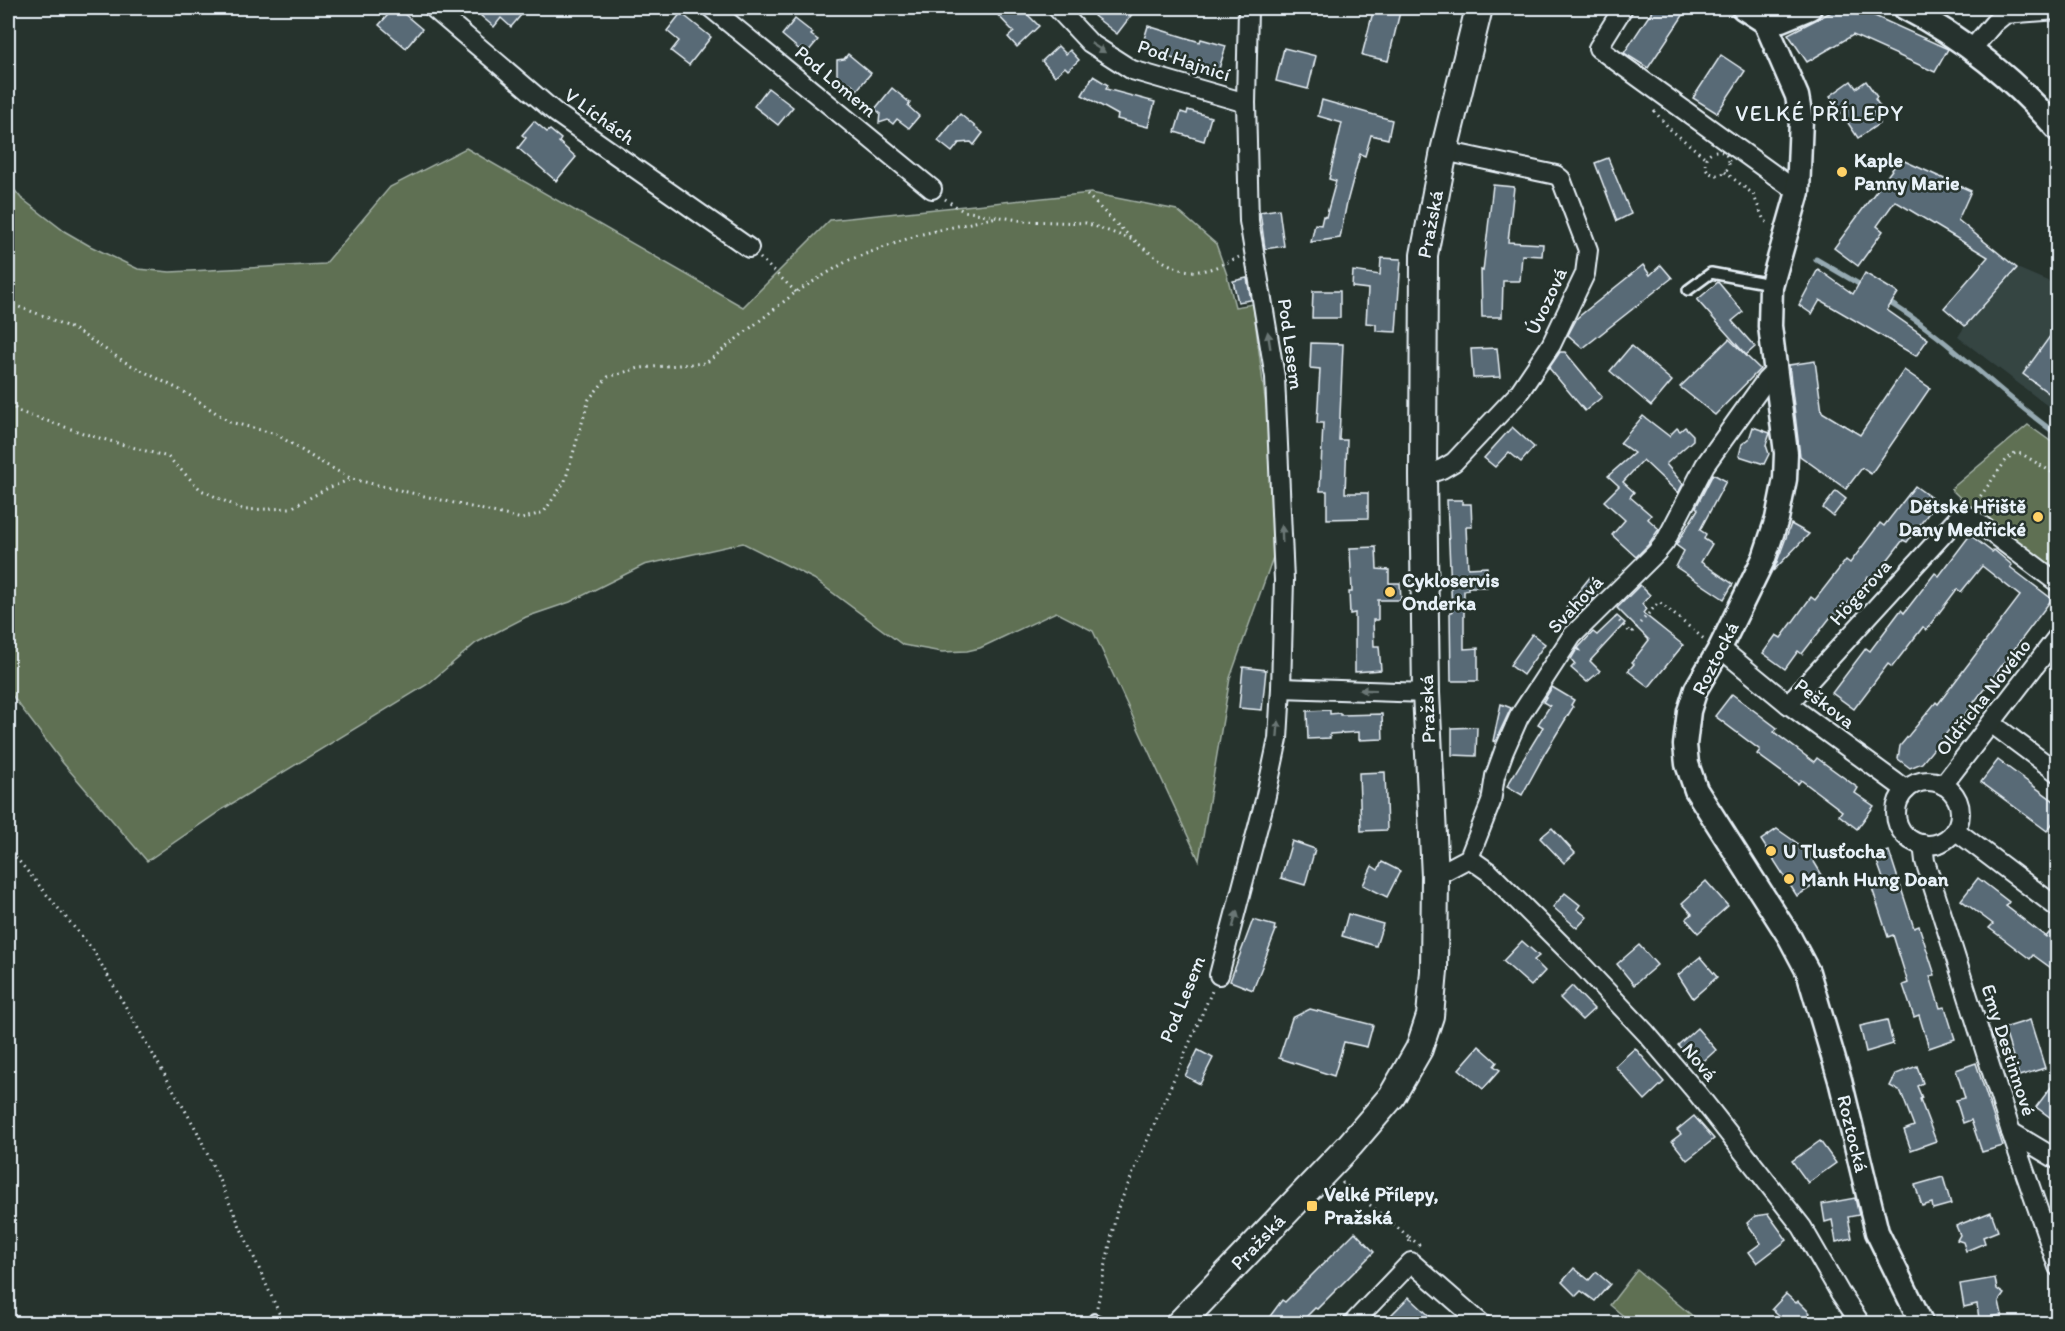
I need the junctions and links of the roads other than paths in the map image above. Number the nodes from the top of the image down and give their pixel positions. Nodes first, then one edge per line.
1 (433, 8) edge
2 (711, 8) edge
3 (1057, 8) edge
4 (1248, 8) edge
5 (1479, 8) edge
6 (1623, 8) edge
7 (1743, 8) edge
8 (1810, 8) edge
9 (1905, 8) edge
10 (2058, 9) edge
11 (1765, 22) junction
12 (1971, 50) junction
13 (1246, 103) junction
14 (2058, 130) edge
15 (1444, 151) junction
16 (932, 189) road end
17 (1798, 192) junction
18 (749, 248) road end
19 (1771, 286) junction
20 (1688, 290) dead end
21 (1775, 371) junction
22 (1423, 476) junction
23 (2058, 584) edge
24 (2057, 639) edge
25 (1720, 648) junction
26 (1281, 688) junction
27 (1426, 693) junction
28 (1788, 704) junction
29 (1991, 723) junction
30 (2058, 773) edge
31 (1943, 784) junction
32 (1906, 790) junction
33 (1955, 830) junction
34 (1923, 844) junction
35 (1470, 858) junction
36 (1435, 876) junction
37 (2058, 908) edge
38 (1219, 975) road end
39 (2011, 1132) junction
40 (2058, 1160) edge
41 (2058, 1267) edge
42 (1094, 1321) edge
43 (1105, 1323) edge
44 (1179, 1323) edge
45 (1352, 1323) edge
46 (1482, 1323) edge
47 (1861, 1323) edge
48 (1922, 1323) edge

1 - 18 street, V Líchách
2 - 16 street, Pod Lomem
3 -> 13 street, Pod Hajnicí
4 - 13 street, Pod Lesem
5 - 15 main road, Pražská
6 - 17 street
7 - 11 street
8 - 11 street
9 - 12 street
10 - 12 street
11 - 17 street, Roztocká
12 - 14 street
26 -> 13 street, Pod Lesem
15 - 22 main road, Pražská
15 - 22 street, Úvozová
17 - 19 street, Roztocká
19 - 20 lane
19 - 21 street, Roztocká
21 - 25 street, Roztocká
21 - 35 street, Svahová
22 - 27 main road, Pražská
23 - 28 street, Högerova
24 - 29 street, Oldřicha Nového
25 - 28 street, Peškova
25 - 48 street, Roztocká
27 -> 26 street
38 -> 26 street, Pod Lesem
27 - 36 main road, Pražská
28 - 32 street, Peškova
29 - 30 street
29 - 31 street, Oldřicha Nového
31 - 32 street
31 - 33 street
32 - 34 street
33 - 34 street
33 - 37 street
34 - 39 street, Emy Destinnové
35 - 36 street
35 - 47 street, Nová
36 - 44 main road, Pražská
39 - 40 street
39 - 41 street, Emy Destinnové
42 - 43 lane
45 - 46 street

